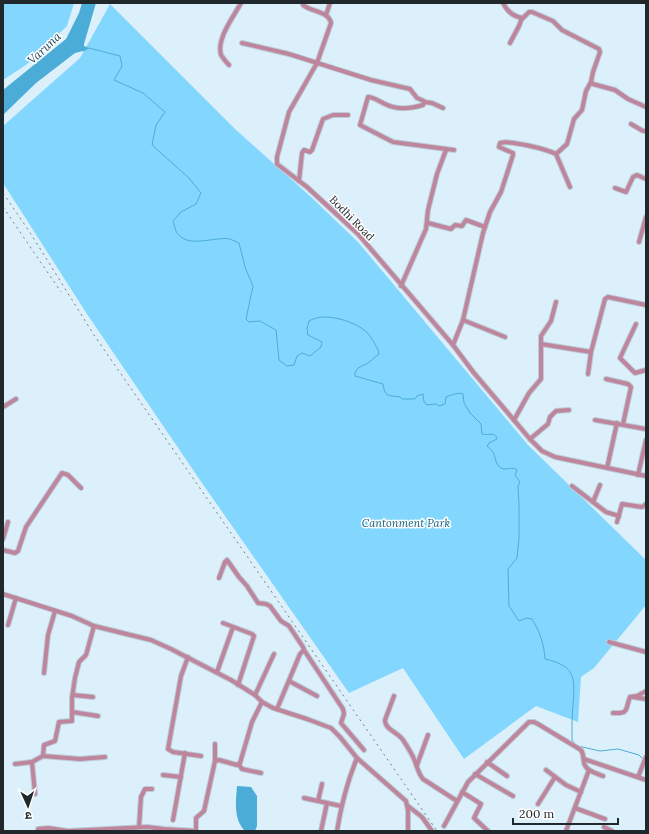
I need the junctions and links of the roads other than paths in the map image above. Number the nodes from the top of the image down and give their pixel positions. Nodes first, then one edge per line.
1 (241, 3) edge
2 (303, 3) edge
3 (330, 3) edge
4 (504, 4) edge
5 (326, 15) junction
6 (522, 18) junction
7 (242, 42) dead end
8 (510, 43) dead end
9 (317, 63) junction
10 (229, 64) dead end
11 (591, 82) junction
12 (424, 102) junction
13 (646, 107) edge
14 (443, 108) dead end
15 (348, 115) dead end
16 (632, 124) dead end
17 (646, 131) edge
18 (446, 150) junction
19 (454, 150) dead end
20 (556, 154) junction
21 (646, 178) edge
22 (299, 181) junction
23 (570, 187) dead end
24 (615, 188) dead end
25 (646, 217) edge
26 (428, 223) junction
27 (485, 227) junction
28 (639, 242) dead end
29 (401, 286) junction
30 (556, 302) dead end
31 (646, 305) edge
32 (463, 320) junction
33 (636, 324) dead end
34 (505, 337) dead end
35 (541, 344) junction
36 (452, 345) junction
37 (591, 352) junction
38 (646, 370) edge
39 (588, 374) dead end
40 (606, 379) dead end
41 (16, 399) dead end
42 (3, 407) edge
43 (569, 410) dead end
44 (513, 419) junction
45 (595, 420) dead end
46 (617, 423) junction
47 (623, 424) junction
48 (646, 429) edge
49 (530, 439) junction
50 (646, 440) edge
51 (607, 468) junction
52 (638, 475) junction
53 (646, 476) edge
54 (600, 485) dead end
55 (572, 486) dead end
56 (81, 488) dead end
57 (593, 502) junction
58 (646, 504) edge
59 (618, 516) junction
60 (8, 522) dead end
61 (617, 522) dead end
62 (3, 539) edge
63 (3, 550) edge
64 (219, 578) dead end
65 (3, 594) edge
66 (16, 598) junction
67 (55, 611) junction
68 (223, 622) dead end
69 (8, 625) dead end
70 (94, 626) junction
71 (233, 627) junction
72 (609, 642) dead end
73 (304, 650) junction
74 (646, 652) edge
75 (274, 654) dead end
76 (188, 657) junction
77 (217, 672) junction
78 (44, 673) dead end
79 (289, 681) junction
80 (238, 685) junction
81 (646, 691) edge
82 (73, 695) junction
83 (255, 695) junction
84 (317, 696) dead end
85 (394, 696) dead end
86 (631, 696) junction
87 (93, 697) dead end
88 (646, 699) edge
89 (262, 702) junction
90 (277, 709) junction
91 (72, 712) junction
92 (613, 713) dead end
93 (98, 716) dead end
94 (341, 723) junction
95 (334, 731) junction
96 (428, 735) dead end
97 (215, 744) dead end
98 (364, 750) dead end
99 (185, 754) junction
100 (43, 756) junction
101 (201, 756) dead end
102 (105, 758) dead end
103 (357, 758) junction
104 (584, 759) junction
105 (645, 759) edge
106 (215, 761) junction
107 (32, 762) junction
108 (487, 762) junction
109 (15, 764) dead end
110 (239, 765) junction
111 (416, 765) junction
112 (546, 770) dead end
113 (590, 770) junction
114 (261, 773) dead end
115 (475, 774) junction
116 (163, 775) dead end
117 (507, 776) dead end
118 (602, 776) dead end
119 (181, 777) junction
120 (554, 777) junction
121 (638, 777) junction
122 (646, 780) edge
123 (322, 784) dead end
124 (152, 789) dead end
125 (462, 792) junction
126 (581, 792) junction
127 (35, 794) dead end
128 (513, 796) dead end
129 (304, 798) dead end
130 (318, 801) junction
131 (458, 801) junction
132 (327, 803) junction
133 (538, 804) dead end
134 (341, 806) junction
135 (408, 806) junction
136 (574, 808) junction
137 (605, 818) dead end
138 (174, 820) dead end
139 (444, 826) dead end
140 (140, 827) junction
141 (38, 828) dead end
142 (604, 828) dead end
143 (132, 829) edge
144 (169, 830) edge
145 (196, 831) edge
146 (321, 831) edge
147 (337, 831) edge
148 (408, 831) edge
149 (432, 831) edge
150 (488, 831) edge
151 (566, 831) edge
152 (612, 831) edge

1 - 10 street
2 - 5 street
3 - 5 street
4 - 6 street
5 - 9 street, Bodhi Road
6 - 8 street
6 - 11 street
7 - 9 street
9 - 12 street
9 - 22 street, Bodhi Road
11 - 13 street
11 - 20 street
12 - 14 street
12 - 18 street
15 - 22 street
16 - 17 street
18 - 19 street
18 - 26 street
20 - 23 street
20 - 27 street
21 - 24 street
22 - 29 street, Bodhi Road
25 - 28 street
26 - 27 street
26 - 29 street
27 - 32 street
29 - 36 street, Bodhi Road
30 - 35 street
31 - 37 street
32 - 34 street
32 - 36 street
33 - 38 street
35 - 37 street
35 - 44 street
36 - 44 street, Bodhi Road
37 - 39 street
40 - 47 street
41 - 42 street
43 - 49 street
44 - 49 street, Bodhi Road
45 - 46 street
46 - 47 street
46 - 51 street
47 - 48 street
49 - 51 street, Bodhi Road
50 - 52 street
51 - 52 street, Bodhi Road
52 - 53 street, Bodhi Road
54 - 57 street
55 - 57 street
56 - 63 street
57 - 59 street
58 - 59 street
59 - 61 street
60 - 62 street
64 - 73 street
65 - 66 street
66 - 67 street
66 - 69 street
67 - 70 street
67 - 78 street
68 - 71 street
70 - 76 street
70 - 82 street
71 - 77 street
71 - 80 street
72 - 74 street
73 - 79 street
73 - 94 street
75 - 83 street
76 - 77 street
76 - 99 street
77 - 80 street
79 - 84 street
79 - 90 street
80 - 83 street
81 - 86 street
82 - 87 street
82 - 91 street
83 - 89 street
85 - 111 street
86 - 88 street
86 - 92 street
89 - 90 street
89 - 110 street
90 - 95 street
91 - 93 street
91 - 100 street
94 - 95 street
94 - 98 street
95 - 103 street
96 - 111 street
97 - 106 street
99 - 101 street
99 - 119 street
100 - 102 street
100 - 107 street
103 - 134 street
103 - 135 street
104 - 108 street
104 - 113 street
104 - 121 street
105 - 121 street
106 - 110 street
106 - 145 street
107 - 109 street
107 - 127 street
108 - 115 street
108 - 117 street
110 - 114 street
111 - 131 street
112 - 120 street
113 - 118 street
113 - 126 street
115 - 125 street
115 - 128 street
116 - 119 street
119 - 138 street
120 - 126 street
120 - 133 street
121 - 122 street
123 - 130 street
124 - 140 street
125 - 131 street
125 - 150 street
126 - 136 street
129 - 130 street
130 - 132 street
131 - 139 street
132 - 134 street
132 - 146 street
134 - 147 street
135 - 148 street
135 - 149 street
136 - 137 street
136 - 151 street
140 - 143 street
140 - 144 street
141 - 143 street
142 - 152 street
144 - 145 street

